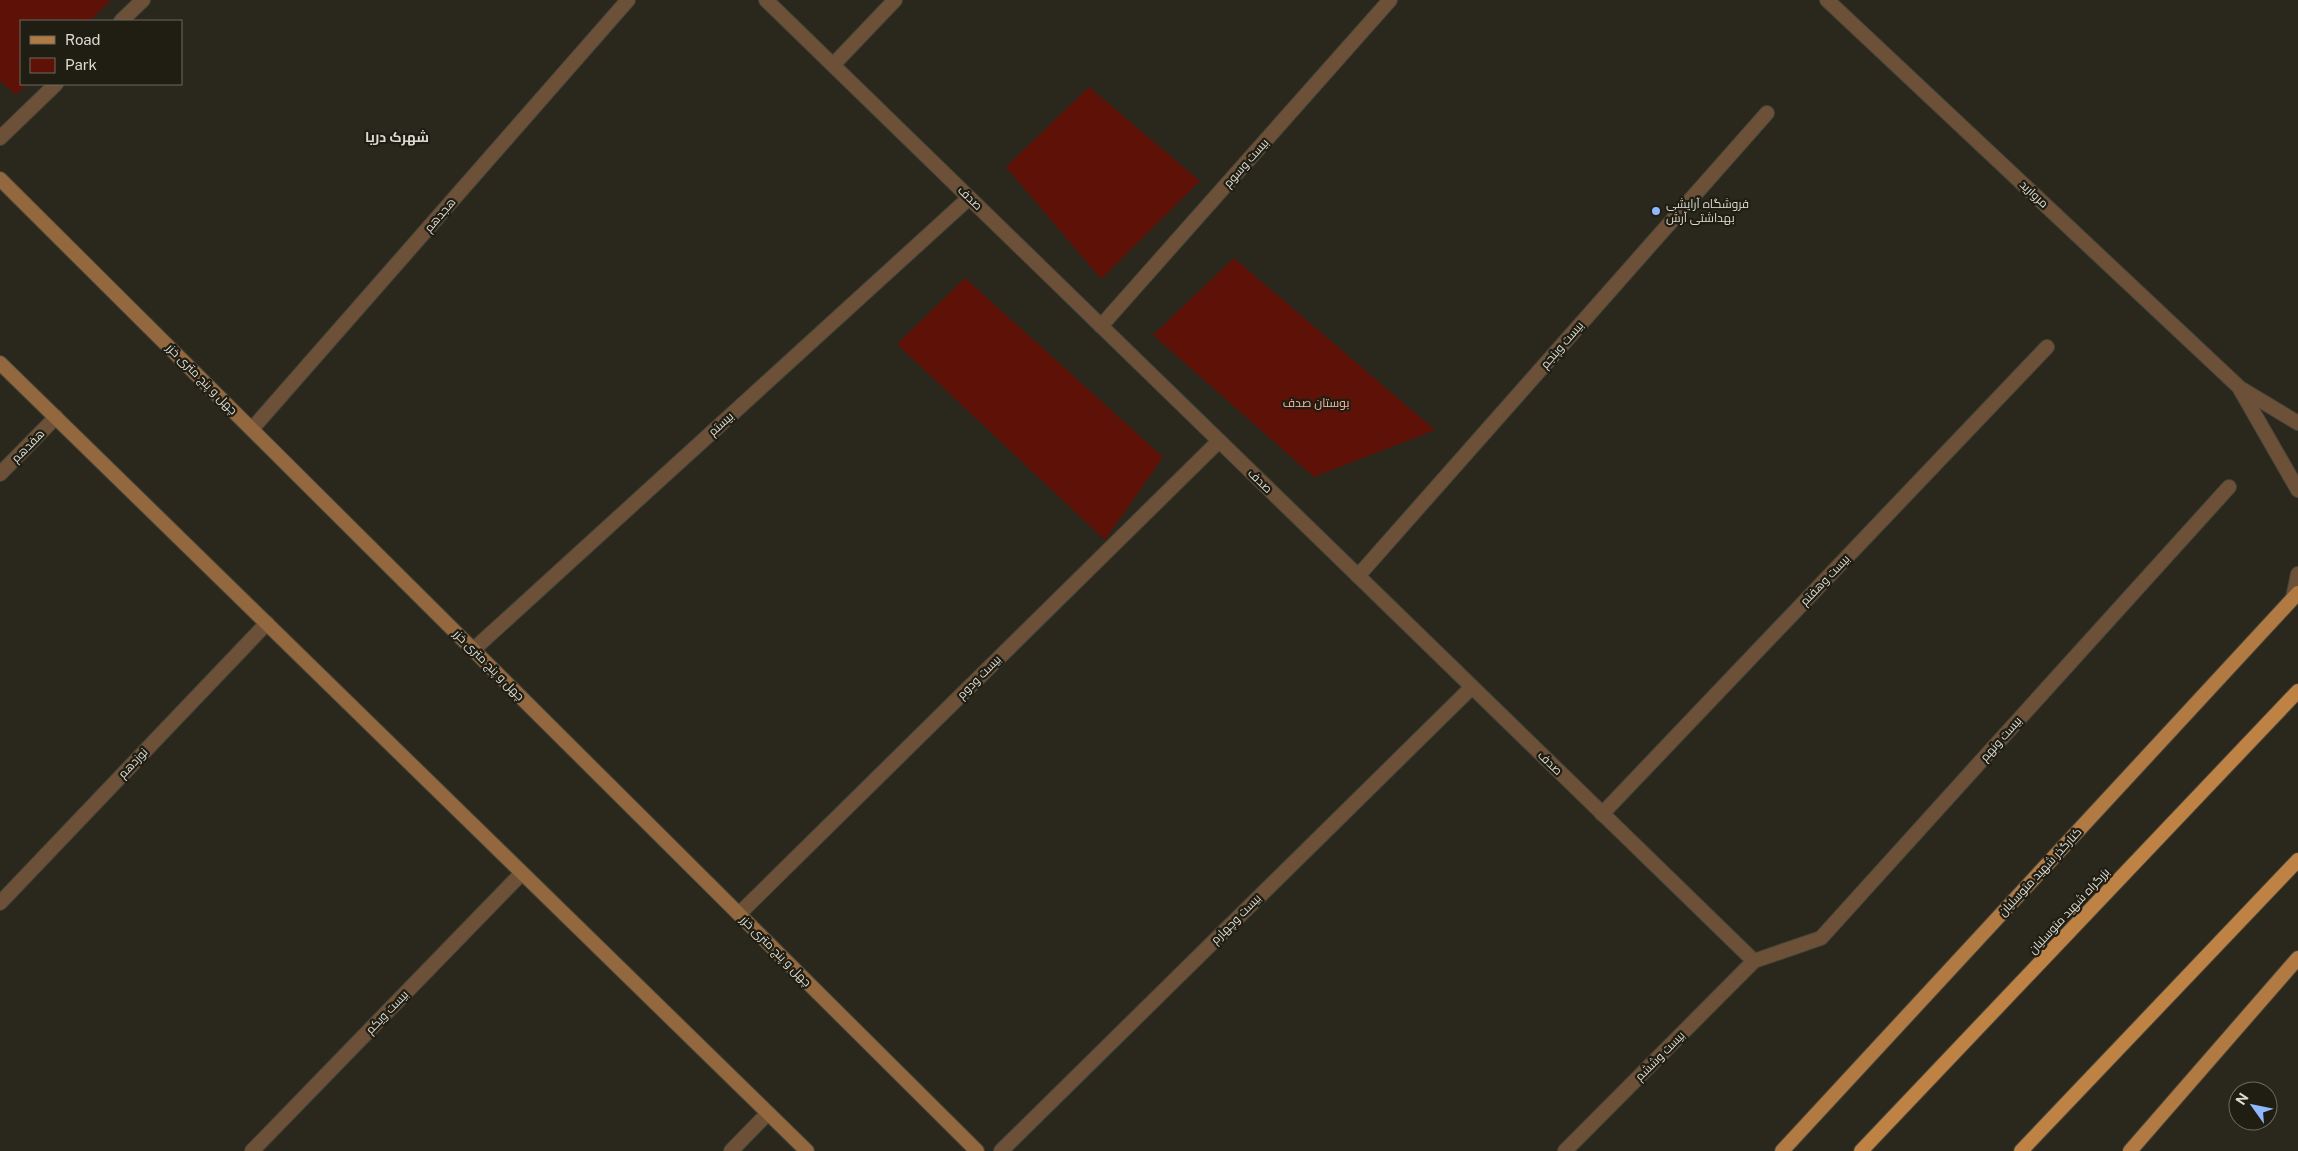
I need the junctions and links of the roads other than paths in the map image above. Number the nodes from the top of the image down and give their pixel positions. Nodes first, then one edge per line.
1 (143, 0) edge
2 (628, 0) edge
3 (766, 0) edge
4 (895, 0) edge
5 (1390, 0) edge
6 (1827, 0) edge
7 (122, 20) edge
8 (833, 65) junction
9 (55, 85) edge
10 (1767, 114) dead end
11 (0, 138) edge
12 (0, 179) edge
13 (969, 198) junction
14 (1101, 326) junction
15 (2047, 347) dead end
16 (0, 363) edge
17 (2240, 388) junction
18 (56, 417) junction
19 (2298, 423) edge
20 (252, 429) junction
21 (1219, 441) junction
22 (0, 474) edge
23 (2229, 487) dead end
24 (2298, 490) edge
25 (2298, 574) edge
26 (1358, 576) junction
27 (2296, 596) edge
28 (267, 623) junction
29 (473, 650) junction
30 (1472, 687) junction
31 (2298, 691) edge
32 (1602, 814) junction
33 (2298, 860) edge
34 (522, 873) junction
35 (0, 903) edge
36 (739, 914) junction
37 (2298, 958) edge
38 (1754, 961) junction
39 (768, 1113) junction
40 (252, 1151) edge
41 (731, 1151) edge
42 (806, 1151) edge
43 (977, 1151) edge
44 (1001, 1151) edge
45 (1566, 1151) edge
46 (1782, 1151) edge
47 (1861, 1151) edge
48 (2021, 1151) edge
49 (2130, 1151) edge

1 - 7 street
2 - 20 street, هجدهم
3 - 8 street, صدف
4 - 8 street
5 - 14 street, بیست وسوم
6 - 17 street, مروارید
8 - 13 street, صدف
9 - 11 street
10 - 26 street, بیست وپنجم
12 - 20 main road, چهل و پنج متری خزر
13 - 14 street, صدف
13 - 29 street, بیستم
14 - 21 street, صدف
15 - 32 street, بیست وهفتم
16 - 18 main road
17 - 19 street
17 - 24 street
18 - 22 street, هفدهم
18 - 28 main road
20 - 29 main road, چهل و پنج متری خزر
21 - 26 street, صدف
21 - 36 street, بیست ودوم
23 - 38 street, بیست ونهم
25 - 27 street
26 - 30 street, صدف
27 - 46 main road, کنارگذر شهید متوسلیان
28 - 34 main road
28 - 35 street, نوزدهم
29 - 36 main road, چهل و پنج متری خزر
30 - 32 street, صدف
30 - 44 street, بیست وچهارم
31 - 47 highway, بزرگراه شهید متوسلیان
32 - 38 street, صدف
33 - 48 highway
34 - 39 main road
34 - 40 street, بیست ویکم
36 - 43 main road, چهل و پنج متری خزر
37 - 49 main road
38 - 45 street, بیست وششم
39 - 41 street
39 - 42 main road

